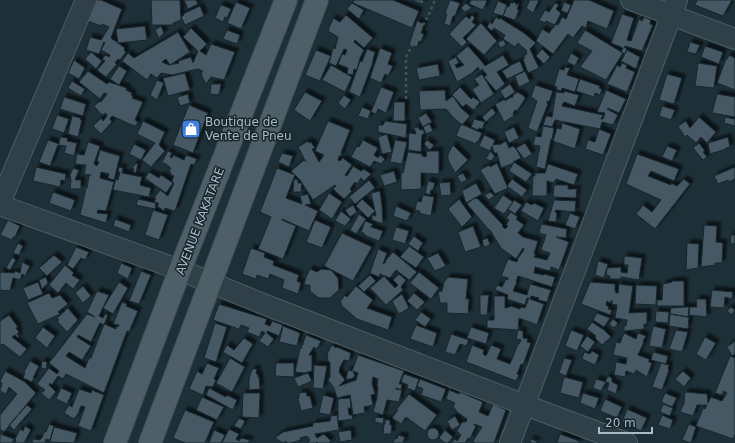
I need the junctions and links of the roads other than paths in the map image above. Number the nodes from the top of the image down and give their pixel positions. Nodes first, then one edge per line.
1 (86, 0) edge
2 (286, 0) edge
3 (317, 0) edge
4 (631, 0) edge
5 (674, 7) edge
6 (735, 38) edge
7 (0, 204) edge
8 (180, 270) junction
9 (210, 282) junction
10 (525, 405) junction
11 (115, 443) edge
12 (150, 443) edge
13 (510, 443) edge
14 (627, 443) edge

1 - 7 street
2 - 8 main road, AVENUE KAKATARE
3 - 9 main road
4 - 5 street
5 - 6 street
5 - 10 street
7 - 8 street
8 - 9 street
8 - 11 main road, AVENUE KAKATARE
9 - 10 street
9 - 12 main road
10 - 13 street
10 - 14 street

